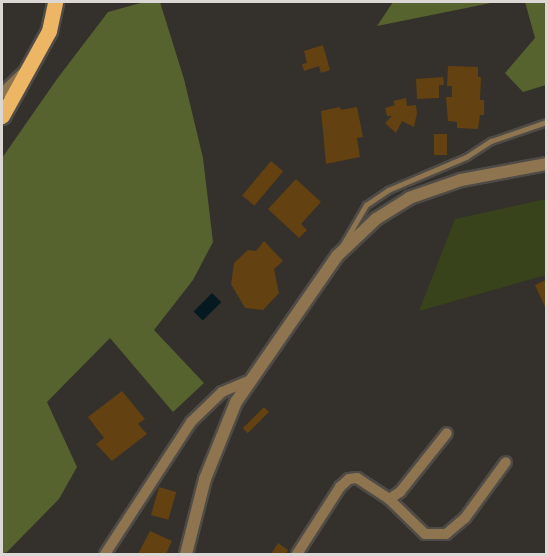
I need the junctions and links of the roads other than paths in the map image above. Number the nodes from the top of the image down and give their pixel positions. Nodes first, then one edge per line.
1 (55, 2) edge
2 (30, 65) junction
3 (2, 93) edge
4 (2, 116) edge
5 (546, 122) edge
6 (546, 164) edge
7 (336, 256) junction
8 (250, 380) junction
9 (447, 433) dead end
10 (506, 462) dead end
11 (390, 499) junction
12 (105, 555) edge
13 (186, 555) edge
14 (297, 555) edge

1 - 2 main road
2 - 3 street
2 - 4 main road
5 - 7 lane
6 - 7 street
7 - 8 street
8 - 12 street
8 - 13 street
9 - 11 street
10 - 11 street
11 - 14 street

